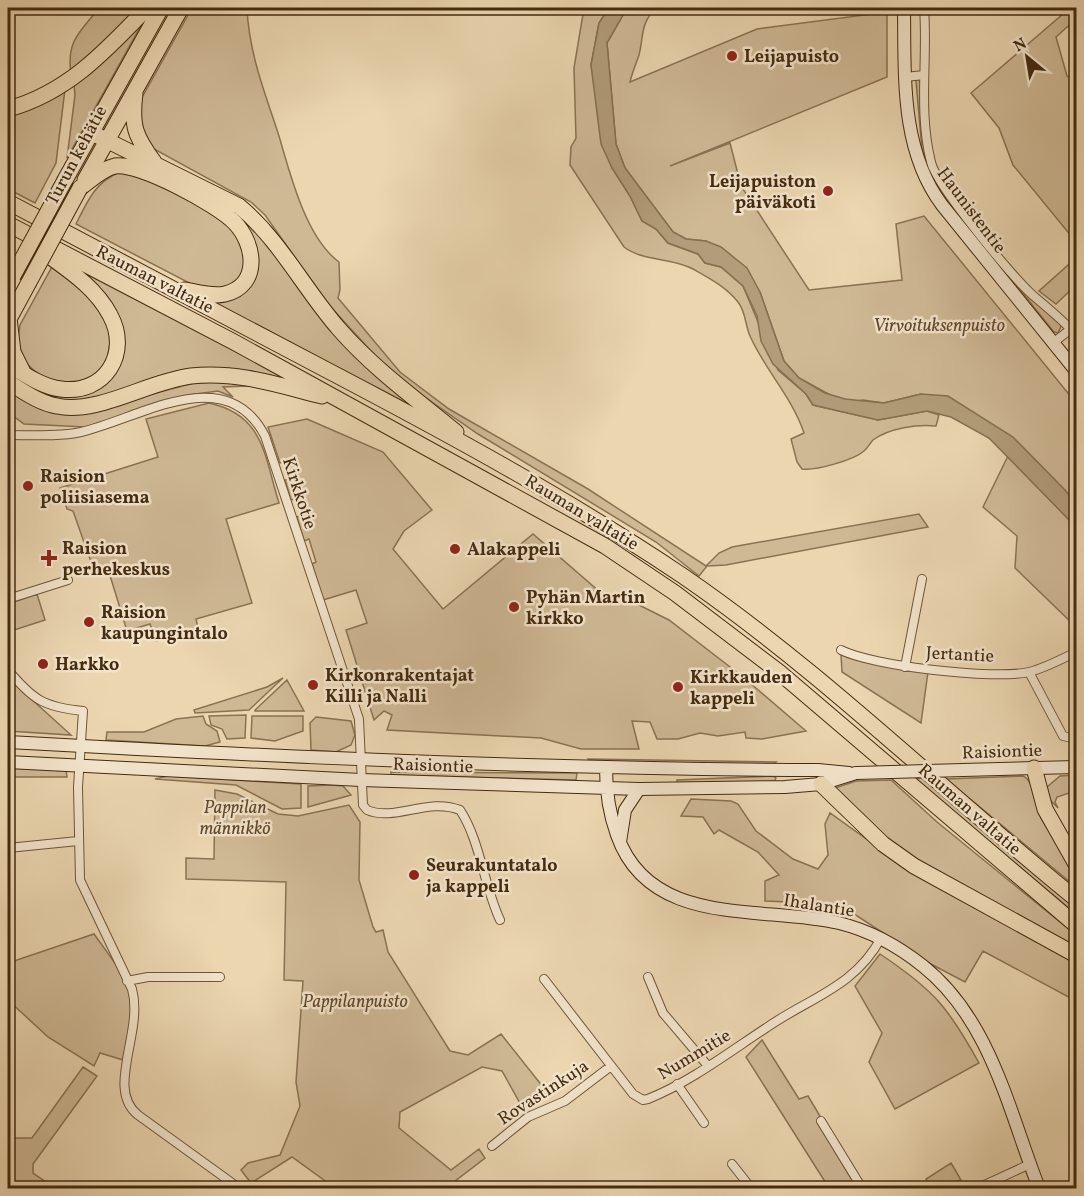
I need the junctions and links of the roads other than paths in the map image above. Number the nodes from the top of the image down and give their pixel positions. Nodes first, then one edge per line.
1 (147, 8) edge
2 (161, 8) edge
3 (181, 8) edge
4 (904, 8) edge
5 (924, 8) edge
6 (924, 75) junction
7 (906, 77) junction
8 (135, 87) junction
9 (8, 109) edge
10 (92, 133) junction
11 (106, 140) junction
12 (156, 165) junction
13 (80, 188) junction
14 (8, 202) edge
15 (8, 224) edge
16 (10, 280) edge
17 (172, 288) junction
18 (8, 320) edge
19 (1074, 332) edge
20 (1054, 342) junction
21 (8, 364) edge
22 (1077, 370) edge
23 (24, 374) junction
24 (8, 382) edge
25 (345, 402) junction
26 (8, 435) edge
27 (484, 455) junction
28 (922, 579) dead end
29 (68, 580) dead end
30 (8, 599) edge
31 (841, 650) dead end
32 (1077, 652) edge
33 (904, 667) junction
34 (8, 670) edge
35 (1029, 672) junction
36 (1077, 739) edge
37 (8, 742) edge
38 (80, 746) junction
39 (361, 760) junction
40 (8, 762) edge
41 (79, 764) junction
42 (1077, 767) edge
43 (1034, 768) junction
44 (606, 769) junction
45 (856, 773) junction
46 (361, 780) junction
47 (821, 784) junction
48 (606, 788) junction
49 (639, 789) junction
50 (78, 841) junction
51 (620, 843) junction
52 (8, 848) edge
53 (1077, 864) edge
54 (1077, 899) edge
55 (501, 920) dead end
56 (1077, 925) edge
57 (881, 938) junction
58 (1077, 955) edge
59 (220, 977) dead end
60 (648, 977) dead end
61 (544, 980) dead end
62 (128, 981) junction
63 (611, 1066) junction
64 (708, 1066) junction
65 (677, 1084) junction
66 (821, 1121) dead end
67 (704, 1123) dead end
68 (492, 1146) dead end
69 (732, 1164) dead end
70 (1030, 1164) junction
71 (239, 1188) edge
72 (751, 1188) edge
73 (862, 1188) edge
74 (978, 1188) edge
75 (1039, 1188) edge

1 - 9 highway
2 - 10 highway, Turun kehätie
3 - 8 highway, Turun kehätie
4 - 7 main road, Haunistentie
5 - 6 street, Haunistentie
6 - 7 street
6 - 19 street, Haunistentie
7 - 20 main road, Haunistentie
8 - 11 highway, Turun kehätie
8 - 12 highway
10 - 11 highway
10 - 16 highway, Turun kehätie, bridge
11 - 12 highway
11 - 13 highway, Turun kehätie
12 - 27 highway
13 - 17 highway
13 - 18 highway, Turun kehätie, bridge
14 - 17 highway, Rauman valtatie
15 - 23 highway
15 - 25 highway, Rauman valtatie
17 - 27 highway, Rauman valtatie
18 - 23 highway
19 - 20 street
20 - 22 main road, Haunistentie
21 - 23 highway
24 - 25 highway
25 - 56 highway, Rauman valtatie
26 - 39 street, Kirkkotie
27 - 54 highway, Rauman valtatie
28 - 33 street
29 - 30 street
31 - 33 street, Jertantie
32 - 35 street, Jertantie
33 - 35 street, Jertantie
34 - 38 street
35 - 36 street
37 - 38 main road, Raisiontie
38 - 39 main road, Raisiontie
38 - 41 street
39 - 44 main road, Raisiontie
39 - 46 street, Kirkkotie
40 - 41 main road, Raisiontie
41 - 46 main road, Raisiontie
41 - 50 street
42 - 43 main road, Raisiontie
43 - 45 main road, Raisiontie, bridge
43 - 53 highway
44 - 45 main road, Raisiontie
44 - 48 main road, Ihalantie
45 - 47 main road, Raisiontie
46 - 48 main road, Raisiontie
46 - 55 street, Kirkkotie
47 - 49 main road, Raisiontie
47 - 58 highway
48 - 49 main road, Raisiontie
48 - 51 main road, Ihalantie
49 - 51 main road
50 - 52 street
50 - 62 street
51 - 57 main road, Ihalantie
57 - 64 street, Nummitie
57 - 70 main road, Ihalantie
59 - 62 street
60 - 64 street
61 - 63 street, Nummitie
62 - 71 street
63 - 65 street, Nummitie
63 - 68 street, Rovastinkuja
64 - 65 street, Nummitie
65 - 67 street
66 - 73 street
69 - 72 street
70 - 74 street
70 - 75 main road, Ihalantie

